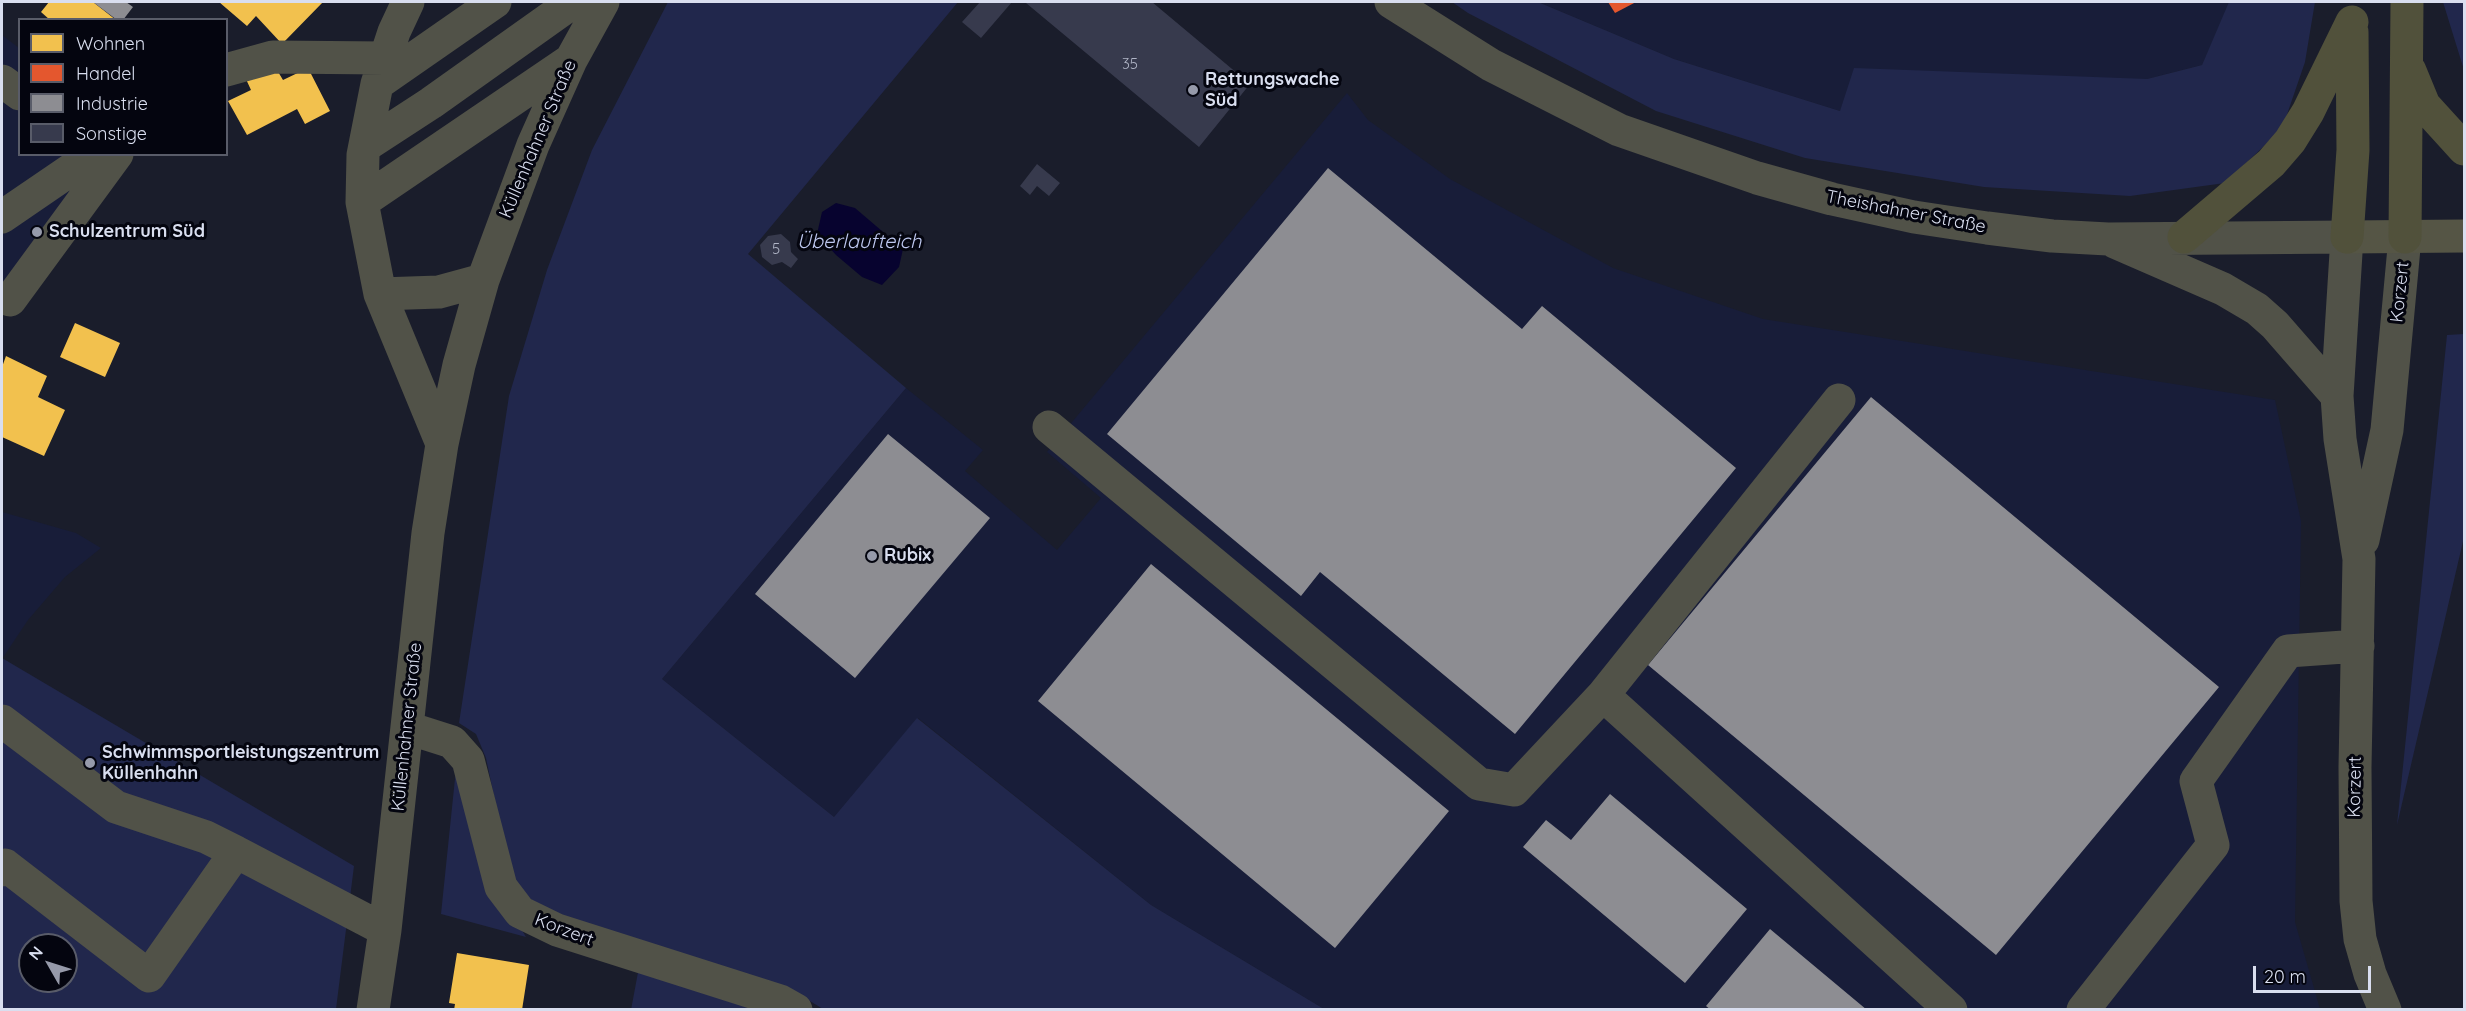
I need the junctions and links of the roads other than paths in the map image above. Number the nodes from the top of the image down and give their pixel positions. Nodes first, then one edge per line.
1 (408, 2) edge
2 (495, 2) edge
3 (573, 2) edge
4 (603, 2) edge
5 (1391, 2) edge
6 (2407, 2) edge
7 (2352, 12) edge
8 (2406, 57) junction
9 (571, 60) junction
10 (228, 69) edge
11 (381, 71) junction
12 (2, 81) edge
13 (18, 93) edge
14 (365, 146) junction
15 (2464, 150) edge
16 (91, 156) edge
17 (116, 156) edge
18 (362, 202) junction
19 (2, 217) edge
20 (2464, 236) edge
21 (2184, 237) junction
22 (2347, 237) junction
23 (2405, 237) junction
24 (2108, 238) junction
25 (483, 280) junction
26 (380, 294) junction
27 (10, 300) dead end
28 (2337, 396) junction
29 (1839, 400) dead end
30 (1049, 427) dead end
31 (442, 444) junction
32 (2359, 559) junction
33 (2358, 646) junction
34 (1603, 695) junction
35 (2, 721) edge
36 (408, 728) junction
37 (236, 852) junction
38 (2, 870) edge
39 (385, 930) junction
40 (373, 1010) edge
41 (796, 1010) edge
42 (1952, 1010) edge
43 (2083, 1010) edge
44 (2385, 1010) edge

1 - 11 street
2 - 11 street
3 - 14 street
4 - 9 street, Küllenhahner Straße
5 - 24 street, Theishahner Straße
6 - 8 highway
7 - 21 highway
7 - 22 highway
8 - 15 highway
8 - 23 highway
9 - 18 street
9 - 25 street, Küllenhahner Straße
10 - 11 street
11 - 14 street
12 - 13 street
14 - 18 street
16 - 19 street
17 - 27 street
18 - 26 street
20 - 23 main road, Theishahner Straße
21 - 22 street, Theishahner Straße
21 - 24 street, Theishahner Straße
22 - 23 main road, Theishahner Straße
22 - 28 street, Korzert
23 - 32 street, Korzert
24 - 28 street
25 - 26 street
25 - 31 street, Küllenhahner Straße
26 - 31 street
28 - 32 street, Korzert
29 - 34 street
30 - 34 street
31 - 36 street, Küllenhahner Straße
32 - 33 street, Korzert
33 - 43 street
33 - 44 street, Korzert
34 - 42 street
35 - 37 street
36 - 39 street, Küllenhahner Straße
36 - 41 street, Korzert
37 - 38 street
37 - 39 street
39 - 40 street, Küllenhahner Straße

